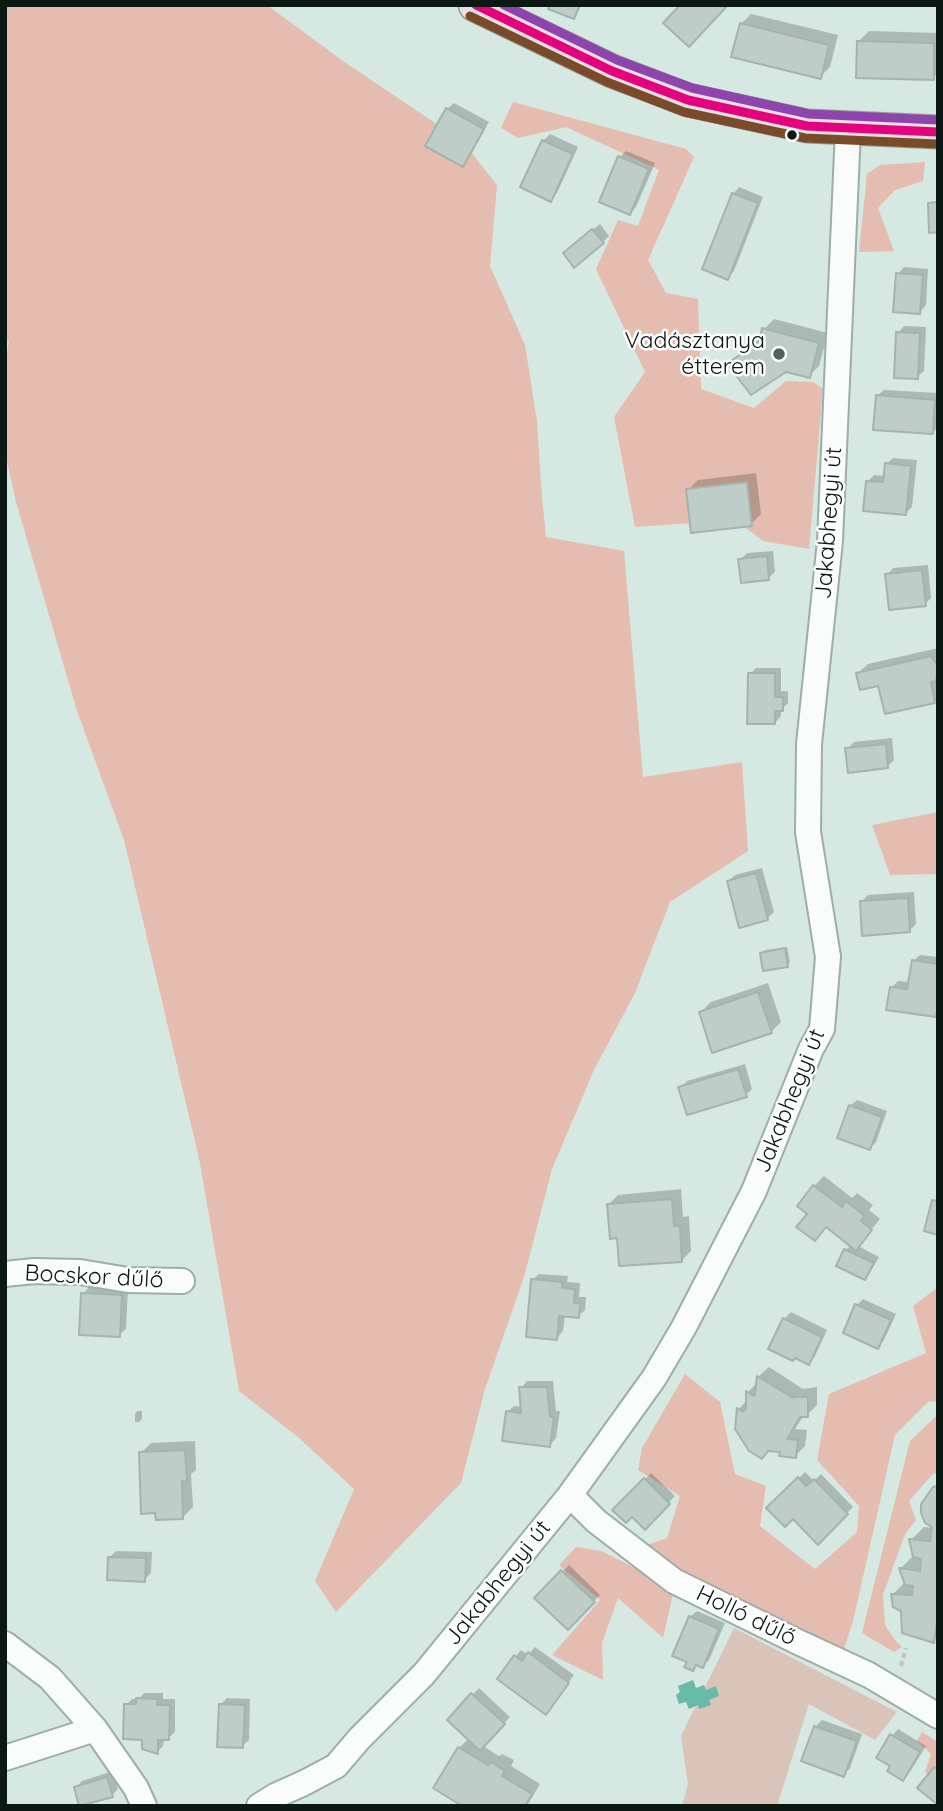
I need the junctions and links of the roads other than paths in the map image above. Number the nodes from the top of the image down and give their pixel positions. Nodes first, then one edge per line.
1 (475, 5) edge
2 (848, 129) junction
3 (938, 132) edge
4 (5, 1274) edge
5 (183, 1281) dead end
6 (570, 1495) junction
7 (5, 1644) edge
8 (938, 1716) edge
9 (95, 1729) junction
10 (5, 1758) edge
11 (144, 1806) edge
12 (259, 1806) edge

1 - 2 main road
2 - 3 main road
2 - 6 street, Jakabhegyi út
4 - 5 street, Bocskor dűlő
6 - 8 street, Holló dűlő
6 - 12 street, Jakabhegyi út
7 - 9 street
9 - 10 street
9 - 11 street

